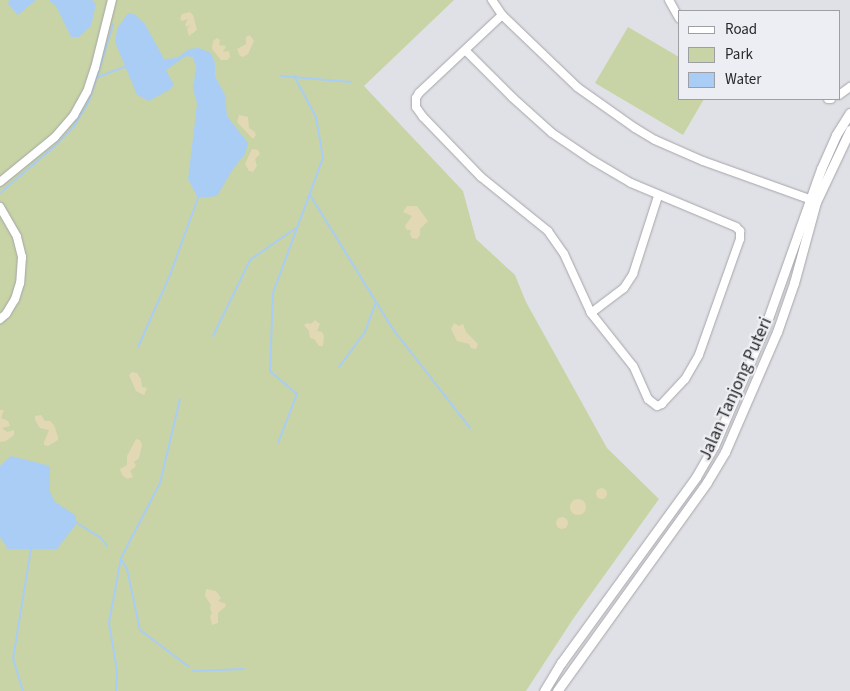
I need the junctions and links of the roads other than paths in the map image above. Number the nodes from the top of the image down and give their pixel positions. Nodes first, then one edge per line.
1 (112, 0) edge
2 (492, 0) edge
3 (669, 0) edge
4 (502, 15) junction
5 (678, 16) edge
6 (466, 51) junction
7 (850, 113) edge
8 (850, 130) edge
9 (0, 182) edge
10 (658, 196) junction
11 (813, 200) junction
12 (0, 208) edge
13 (591, 313) junction
14 (0, 319) edge
15 (544, 691) edge
16 (557, 691) edge

1 - 9 street
2 - 4 street
3 - 5 street
4 - 6 street
4 - 11 street
6 - 10 street
6 - 13 street
7 - 11 street, Jalan Tanjong Puteri
8 - 11 street, Jalan Tanjong Puteri
10 - 13 street
10 - 13 street
11 - 15 street, Jalan Tanjong Puteri
11 - 16 street, Jalan Tanjong Puteri
12 - 14 street

